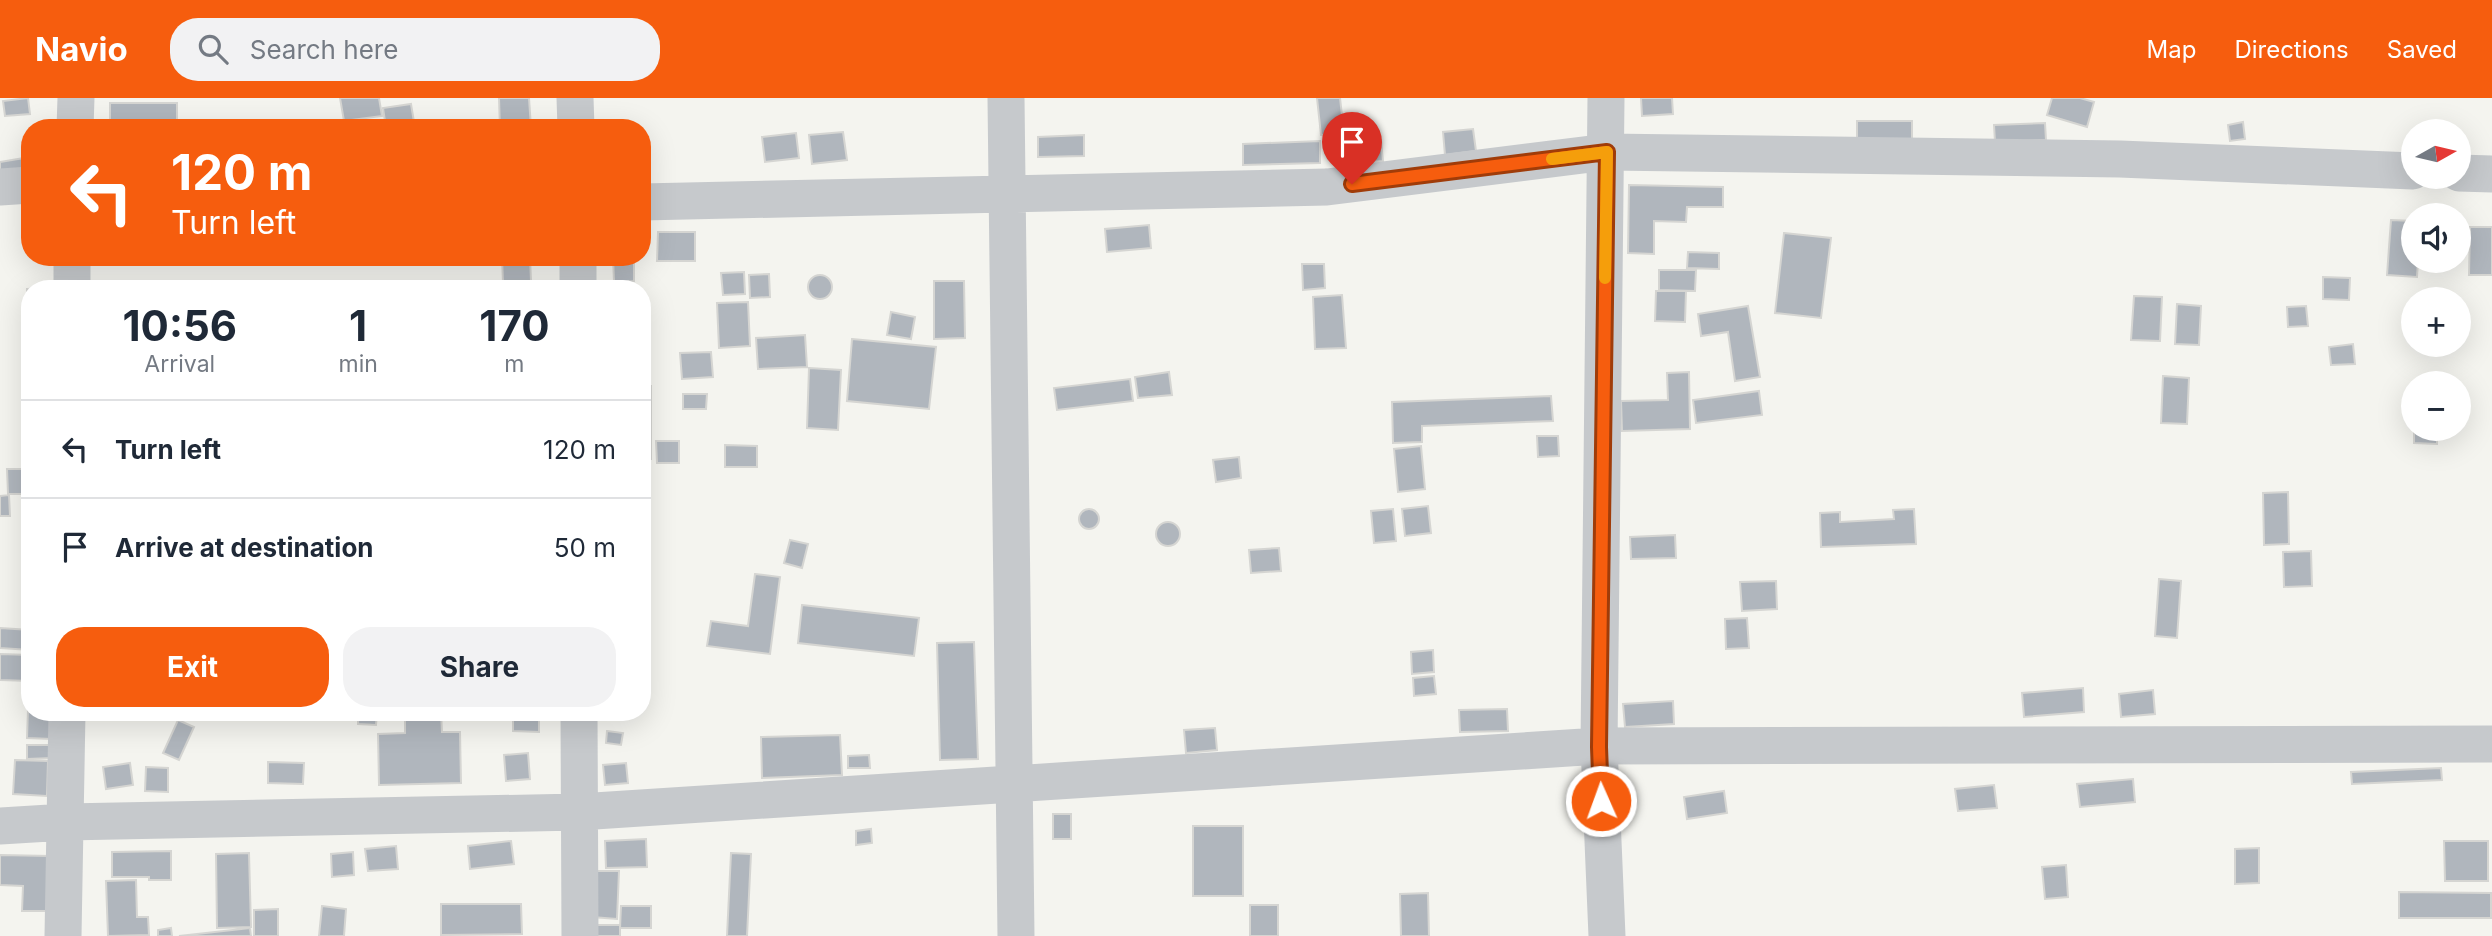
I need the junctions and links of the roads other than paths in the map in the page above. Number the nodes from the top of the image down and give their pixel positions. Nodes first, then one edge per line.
1 (76, 98) edge
2 (575, 98) edge
3 (1006, 98) edge
4 (1606, 98) edge
5 (75, 119) edge
6 (576, 119) edge
7 (1607, 152) junction
8 (2401, 171) edge
9 (2471, 173) edge
10 (2492, 174) edge
11 (21, 186) edge
12 (0, 187) edge
13 (1005, 195) junction
14 (651, 202) edge
15 (67, 721) edge
16 (579, 721) edge
17 (2492, 744) edge
18 (1599, 747) junction
19 (1015, 784) junction
20 (579, 812) junction
21 (66, 822) junction
22 (0, 827) edge
23 (63, 936) edge
24 (580, 936) edge
25 (1016, 936) edge
26 (1607, 936) edge

1 - 5 street
2 - 6 street
3 - 13 street
4 - 7 street
7 - 8 street
7 - 13 street
7 - 18 street
9 - 10 street
11 - 12 street
13 - 14 street
13 - 19 street
15 - 21 street
16 - 20 street
17 - 18 street
18 - 19 street
18 - 26 street
19 - 20 street
19 - 25 street
20 - 21 street
20 - 24 street
21 - 22 street
21 - 23 street

